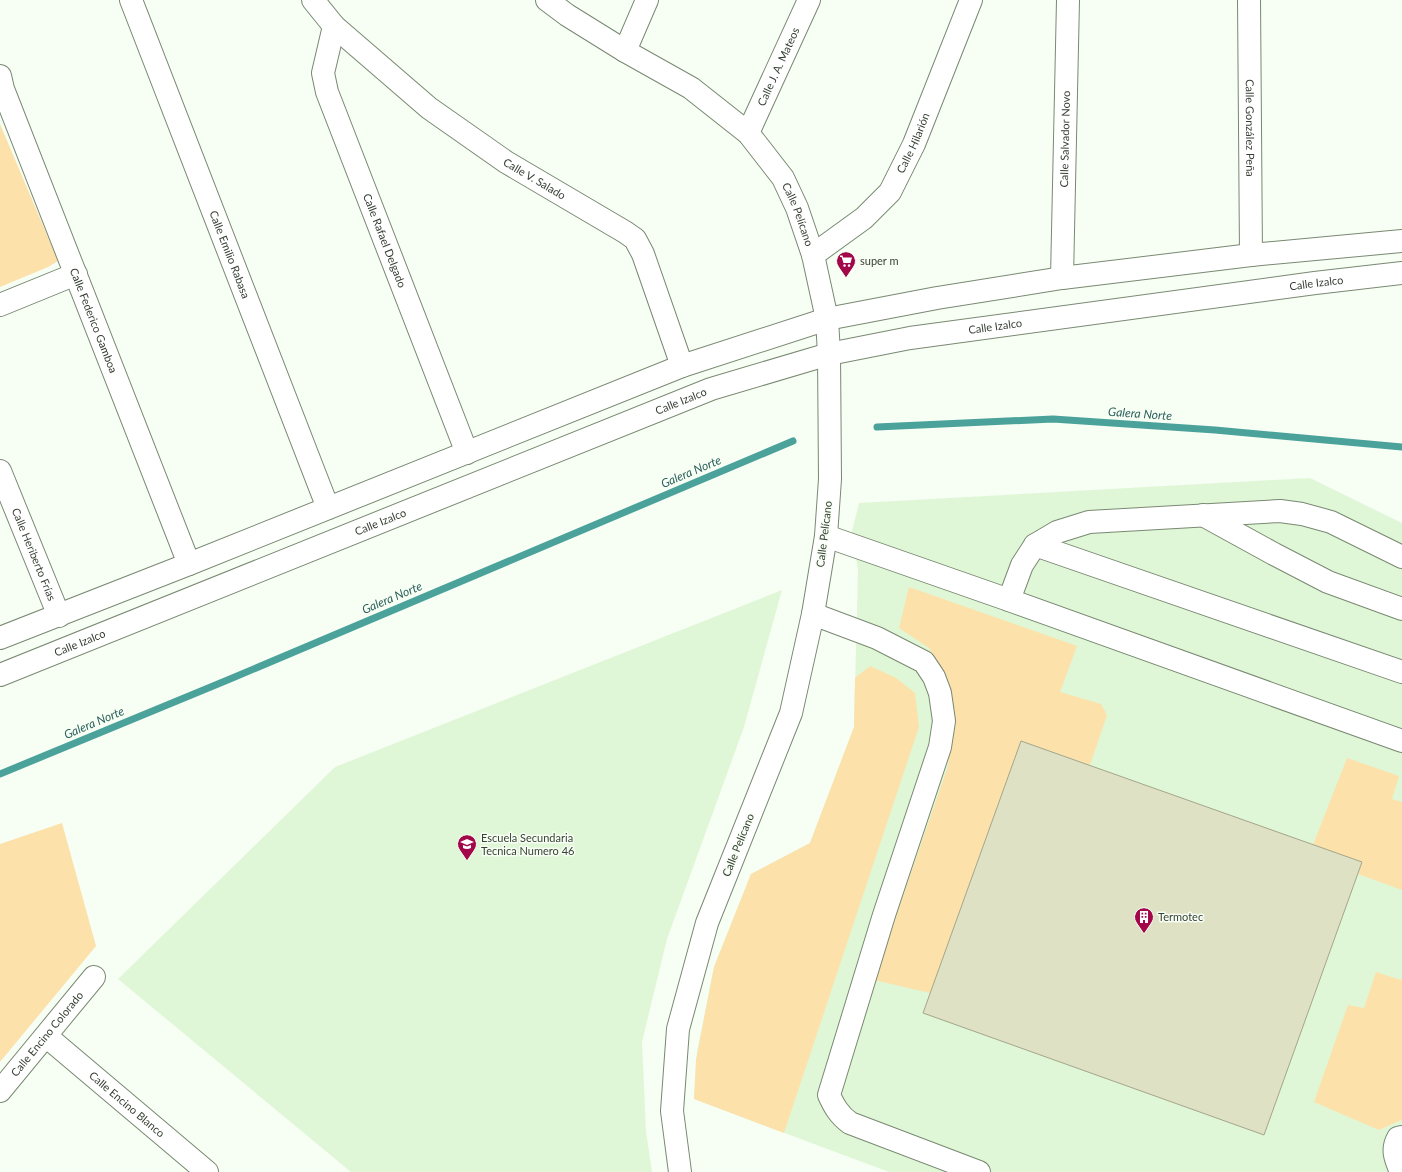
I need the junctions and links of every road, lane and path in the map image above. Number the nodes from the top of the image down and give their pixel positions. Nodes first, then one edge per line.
1 (131, 0) edge
2 (313, 0) edge
3 (547, 0) edge
4 (647, 0) edge
5 (809, 0) edge
6 (971, 0) edge
7 (1068, 0) edge
8 (1249, 0) edge
9 (334, 26) junction
10 (625, 51) junction
11 (0, 76) edge
12 (748, 133) junction
13 (1402, 241) edge
14 (813, 255) junction
15 (1251, 255) junction
16 (1402, 273) edge
17 (76, 274) junction
18 (1062, 278) junction
19 (0, 305) edge
20 (827, 319) junction
21 (829, 354) junction
22 (682, 366) junction
23 (467, 453) junction
24 (0, 471) edge
25 (328, 508) junction
26 (1203, 514) junction
27 (826, 536) junction
28 (1035, 545) junction
29 (1402, 557) edge
30 (189, 564) junction
31 (1009, 600) junction
32 (1402, 609) edge
33 (813, 614) junction
34 (60, 616) junction
35 (0, 638) edge
36 (1402, 672) edge
37 (0, 675) edge
38 (1402, 741) edge
39 (94, 977) dead end
40 (46, 1036) junction
41 (0, 1090) edge
42 (1402, 1136) edge
43 (207, 1172) edge
44 (680, 1172) edge
45 (980, 1172) edge
46 (1401, 1172) edge

1 - 25 main road, Calle Emilio Rabasa
2 - 9 main road, Calle V. Salado
3 - 10 main road, Calle Pelícano
4 - 10 main road
5 - 12 main road, Calle J. A. Mateos
6 - 14 main road, Calle Hilarión
7 - 18 main road, Calle Salvador Novo
8 - 15 main road, Calle González Peña
9 - 22 main road, Calle V. Salado
9 - 23 main road, Calle Rafael Delgado
10 - 12 main road, Calle Pelícano
11 - 17 main road, Calle Federico Gamboa
12 - 14 main road, Calle Pelícano
13 - 15 main road
14 - 20 main road, Calle Pelícano
15 - 18 main road
16 - 21 main road, Calle Izalco
17 - 19 main road
17 - 30 main road, Calle Federico Gamboa
18 - 20 main road
20 - 21 main road, Calle Pelícano
20 - 22 main road
21 - 27 main road, Calle Pelícano
21 - 37 main road, Calle Izalco
22 - 23 main road
23 - 25 main road
24 - 34 main road, Calle Heriberto Frías
25 - 30 main road
26 - 28 main road
26 - 29 main road
26 - 32 main road
27 - 31 main road
27 - 33 main road, Calle Pelícano
28 - 31 main road
28 - 36 main road
30 - 34 main road
31 - 38 main road
33 - 44 main road, Calle Pelícano
33 - 45 main road
34 - 35 main road
39 - 40 main road, Calle Encino Colorado
40 - 41 main road, Calle Encino Colorado
40 - 43 main road, Calle Encino Blanco
42 - 46 main road

